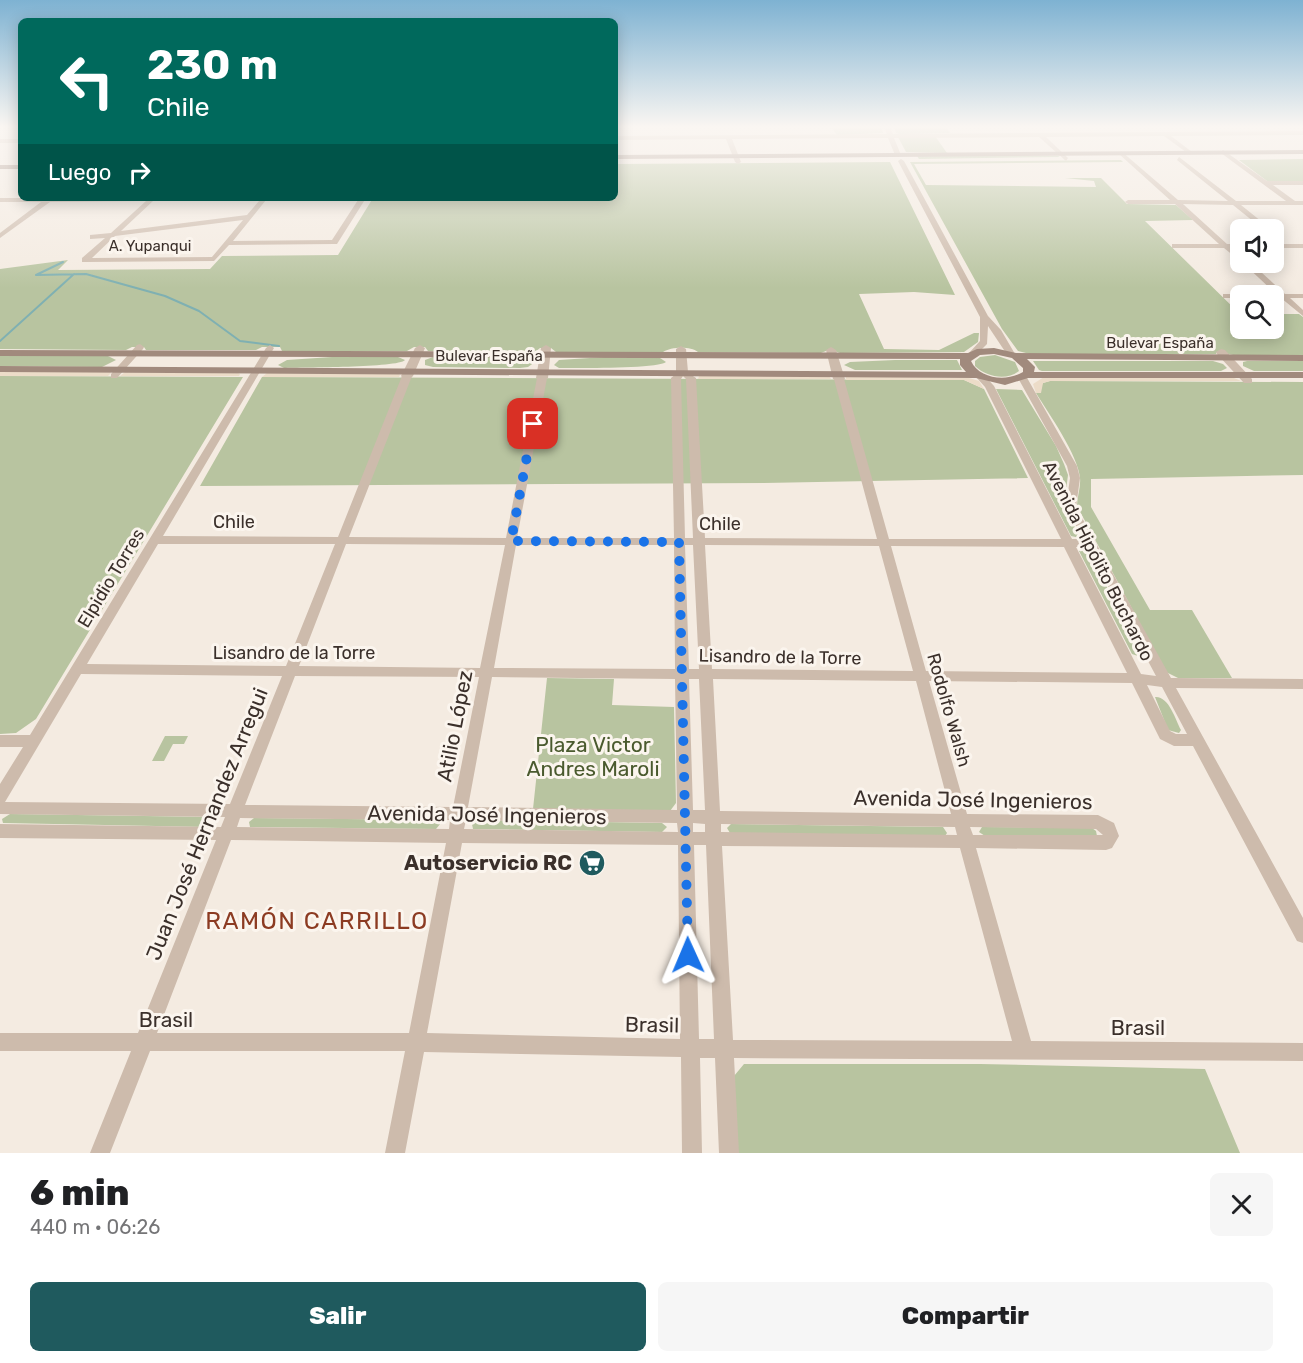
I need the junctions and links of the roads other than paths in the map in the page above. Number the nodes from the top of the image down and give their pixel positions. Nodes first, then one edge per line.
1 (909, 181) edge
2 (1153, 181) edge
3 (1207, 181) edge
4 (1263, 181) edge
5 (1266, 183) junction
6 (1303, 183) edge
7 (0, 200) edge
8 (18, 200) edge
9 (46, 201) edge
10 (150, 201) edge
11 (262, 201) edge
12 (361, 201) edge
13 (1128, 202) dead end
14 (1179, 203) junction
15 (1235, 203) junction
16 (1294, 203) junction
17 (1303, 203) edge
18 (1303, 210) edge
19 (249, 217) junction
20 (1255, 219) edge
21 (113, 235) junction
22 (0, 236) edge
23 (93, 237) dead end
24 (1284, 242) edge
25 (227, 243) junction
26 (1174, 246) dead end
27 (1226, 246) junction
28 (1230, 246) edge
29 (1284, 246) edge
30 (1289, 246) junction
31 (1303, 246) edge
32 (1230, 250) edge
33 (1257, 273) edge
34 (1271, 285) edge
35 (1226, 296) dead end
36 (1230, 296) edge
37 (1284, 296) edge
38 (1303, 296) edge
39 (1284, 297) edge
40 (1303, 314) edge
41 (984, 318) junction
42 (137, 350) junction
43 (268, 351) junction
44 (418, 351) junction
45 (546, 352) junction
46 (0, 353) edge
47 (681, 353) junction
48 (832, 353) junction
49 (971, 355) junction
50 (1224, 355) junction
51 (1014, 356) junction
52 (1303, 358) edge
53 (0, 369) edge
54 (682, 372) junction
55 (117, 373) junction
56 (253, 374) junction
57 (408, 374) junction
58 (542, 375) junction
59 (1303, 375) edge
60 (838, 376) junction
61 (979, 376) junction
62 (1025, 376) junction
63 (1245, 378) junction
64 (156, 540) junction
65 (342, 540) junction
66 (511, 541) junction
67 (679, 542) junction
68 (698, 542) junction
69 (884, 542) junction
70 (1068, 543) junction
71 (1091, 543) junction
72 (77, 669) junction
73 (290, 671) junction
74 (486, 673) junction
75 (682, 674) junction
76 (705, 674) junction
77 (921, 676) junction
78 (1136, 678) junction
79 (1165, 683) junction
80 (1303, 684) edge
81 (1196, 740) junction
82 (0, 741) edge
83 (34, 741) junction
84 (0, 797) edge
85 (0, 808) edge
86 (235, 811) junction
87 (460, 814) junction
88 (685, 816) junction
89 (712, 817) junction
90 (961, 820) junction
91 (0, 831) edge
92 (226, 833) junction
93 (455, 836) junction
94 (685, 838) junction
95 (714, 839) junction
96 (967, 842) junction
97 (1303, 935) edge
98 (0, 1042) edge
99 (416, 1042) junction
100 (143, 1043) junction
101 (690, 1048) junction
102 (724, 1049) junction
103 (1024, 1050) junction
104 (1303, 1052) edge
105 (100, 1153) edge
106 (395, 1153) edge
107 (692, 1153) edge
108 (729, 1153) edge

1 - 41 street
2 - 14 street
3 - 15 street
4 - 5 street
5 - 6 street
5 - 16 street
7 - 8 street
9 - 22 street
10 - 21 street
11 - 19 street
12 - 25 street
13 - 14 street
14 - 15 street
14 - 27 street
15 - 16 street
15 - 20 street
16 - 17 street
16 - 18 street
19 - 21 street
19 - 25 street
21 - 23 street
21 - 25 street, A. Yupanqui
24 - 30 street
26 - 27 street
27 - 28 street
27 - 32 street
29 - 30 street
30 - 31 street
33 - 34 street
35 - 36 street
37 - 38 street
39 - 40 street
41 - 49 street
41 - 51 street
42 - 43 main road, Bulevar España
42 - 46 main road, Bulevar España
42 - 55 street
43 - 44 main road, Bulevar España
43 - 56 street, Elpidio Torres
44 - 45 main road, Bulevar España
44 - 57 street
45 - 47 main road, Bulevar España
45 - 58 street
47 - 48 main road, Bulevar España
47 - 54 street
48 - 49 main road, Bulevar España
48 - 60 street
49 - 51 main road, Bulevar España
49 - 61 main road
50 - 51 main road, Bulevar España
50 - 52 main road, Bulevar España
50 - 63 street
51 - 62 main road
53 - 55 main road, Bulevar España
54 - 58 main road, Bulevar España
54 - 60 main road, Bulevar España
54 - 67 street
54 - 68 street
55 - 56 main road, Bulevar España
56 - 57 main road, Bulevar España
56 - 64 street, Elpidio Torres
57 - 58 main road, Bulevar España
57 - 65 street, Juan José Hernandez Arregui
58 - 66 street, Atilio López
59 - 63 main road, Bulevar España
60 - 61 main road, Bulevar España
60 - 69 street, Rodolfo Walsh
61 - 62 main road, Bulevar España
61 - 70 street, Avenida Hipólito Buchardo
62 - 63 main road, Bulevar España
62 - 71 street, Avenida Hipólito Buchardo
64 - 65 street, Chile
64 - 72 street, Elpidio Torres
65 - 66 street, Chile
65 - 73 street, Juan José Hernandez Arregui
66 - 67 street, Chile
66 - 74 street, Atilio López
67 - 68 street, Chile
67 - 75 street
68 - 69 street, Chile
68 - 76 street
69 - 70 street, Chile
69 - 77 street, Rodolfo Walsh
70 - 71 street, Chile
70 - 78 street, Avenida Hipólito Buchardo
71 - 79 street, Avenida Hipólito Buchardo
72 - 73 street, Lisandro de la Torre
72 - 83 street, Elpidio Torres
73 - 74 street, Lisandro de la Torre
73 - 86 street, Juan José Hernandez Arregui
74 - 75 street, Lisandro de la Torre
74 - 87 street, Atilio López
75 - 76 street, Lisandro de la Torre
75 - 88 street
76 - 77 street, Lisandro de la Torre
76 - 89 street
77 - 78 street, Lisandro de la Torre
77 - 90 street, Rodolfo Walsh
78 - 79 street, Lisandro de la Torre
78 - 81 street, Avenida Hipólito Buchardo
79 - 80 street, Lisandro de la Torre
79 - 81 street, Avenida Hipólito Buchardo
81 - 97 street, Avenida Hipólito Buchardo
82 - 83 street
83 - 84 street, Elpidio Torres
85 - 86 street, Avenida José Ingenieros
86 - 87 street, Avenida José Ingenieros
86 - 92 street, Juan José Hernandez Arregui
87 - 88 street, Avenida José Ingenieros
87 - 93 street, Atilio López
88 - 89 street, Avenida José Ingenieros
88 - 94 street
89 - 90 street, Avenida José Ingenieros
89 - 95 street
90 - 96 street, Rodolfo Walsh
90 - 96 street, Avenida José Ingenieros
91 - 92 street, Avenida José Ingenieros
92 - 93 street, Avenida José Ingenieros
92 - 100 street, Juan José Hernandez Arregui
93 - 94 street, Avenida José Ingenieros
93 - 99 street, Atilio López
94 - 95 street, Avenida José Ingenieros
94 - 101 street
95 - 96 street, Avenida José Ingenieros
95 - 102 street
96 - 103 street, Rodolfo Walsh
98 - 100 street, Brasil
99 - 100 street, Brasil
99 - 101 street, Brasil
99 - 106 street, Atilio López
100 - 105 street, Juan José Hernandez Arregui
101 - 102 street, Brasil
101 - 107 street
102 - 103 street, Brasil
102 - 108 street
103 - 104 street, Brasil

